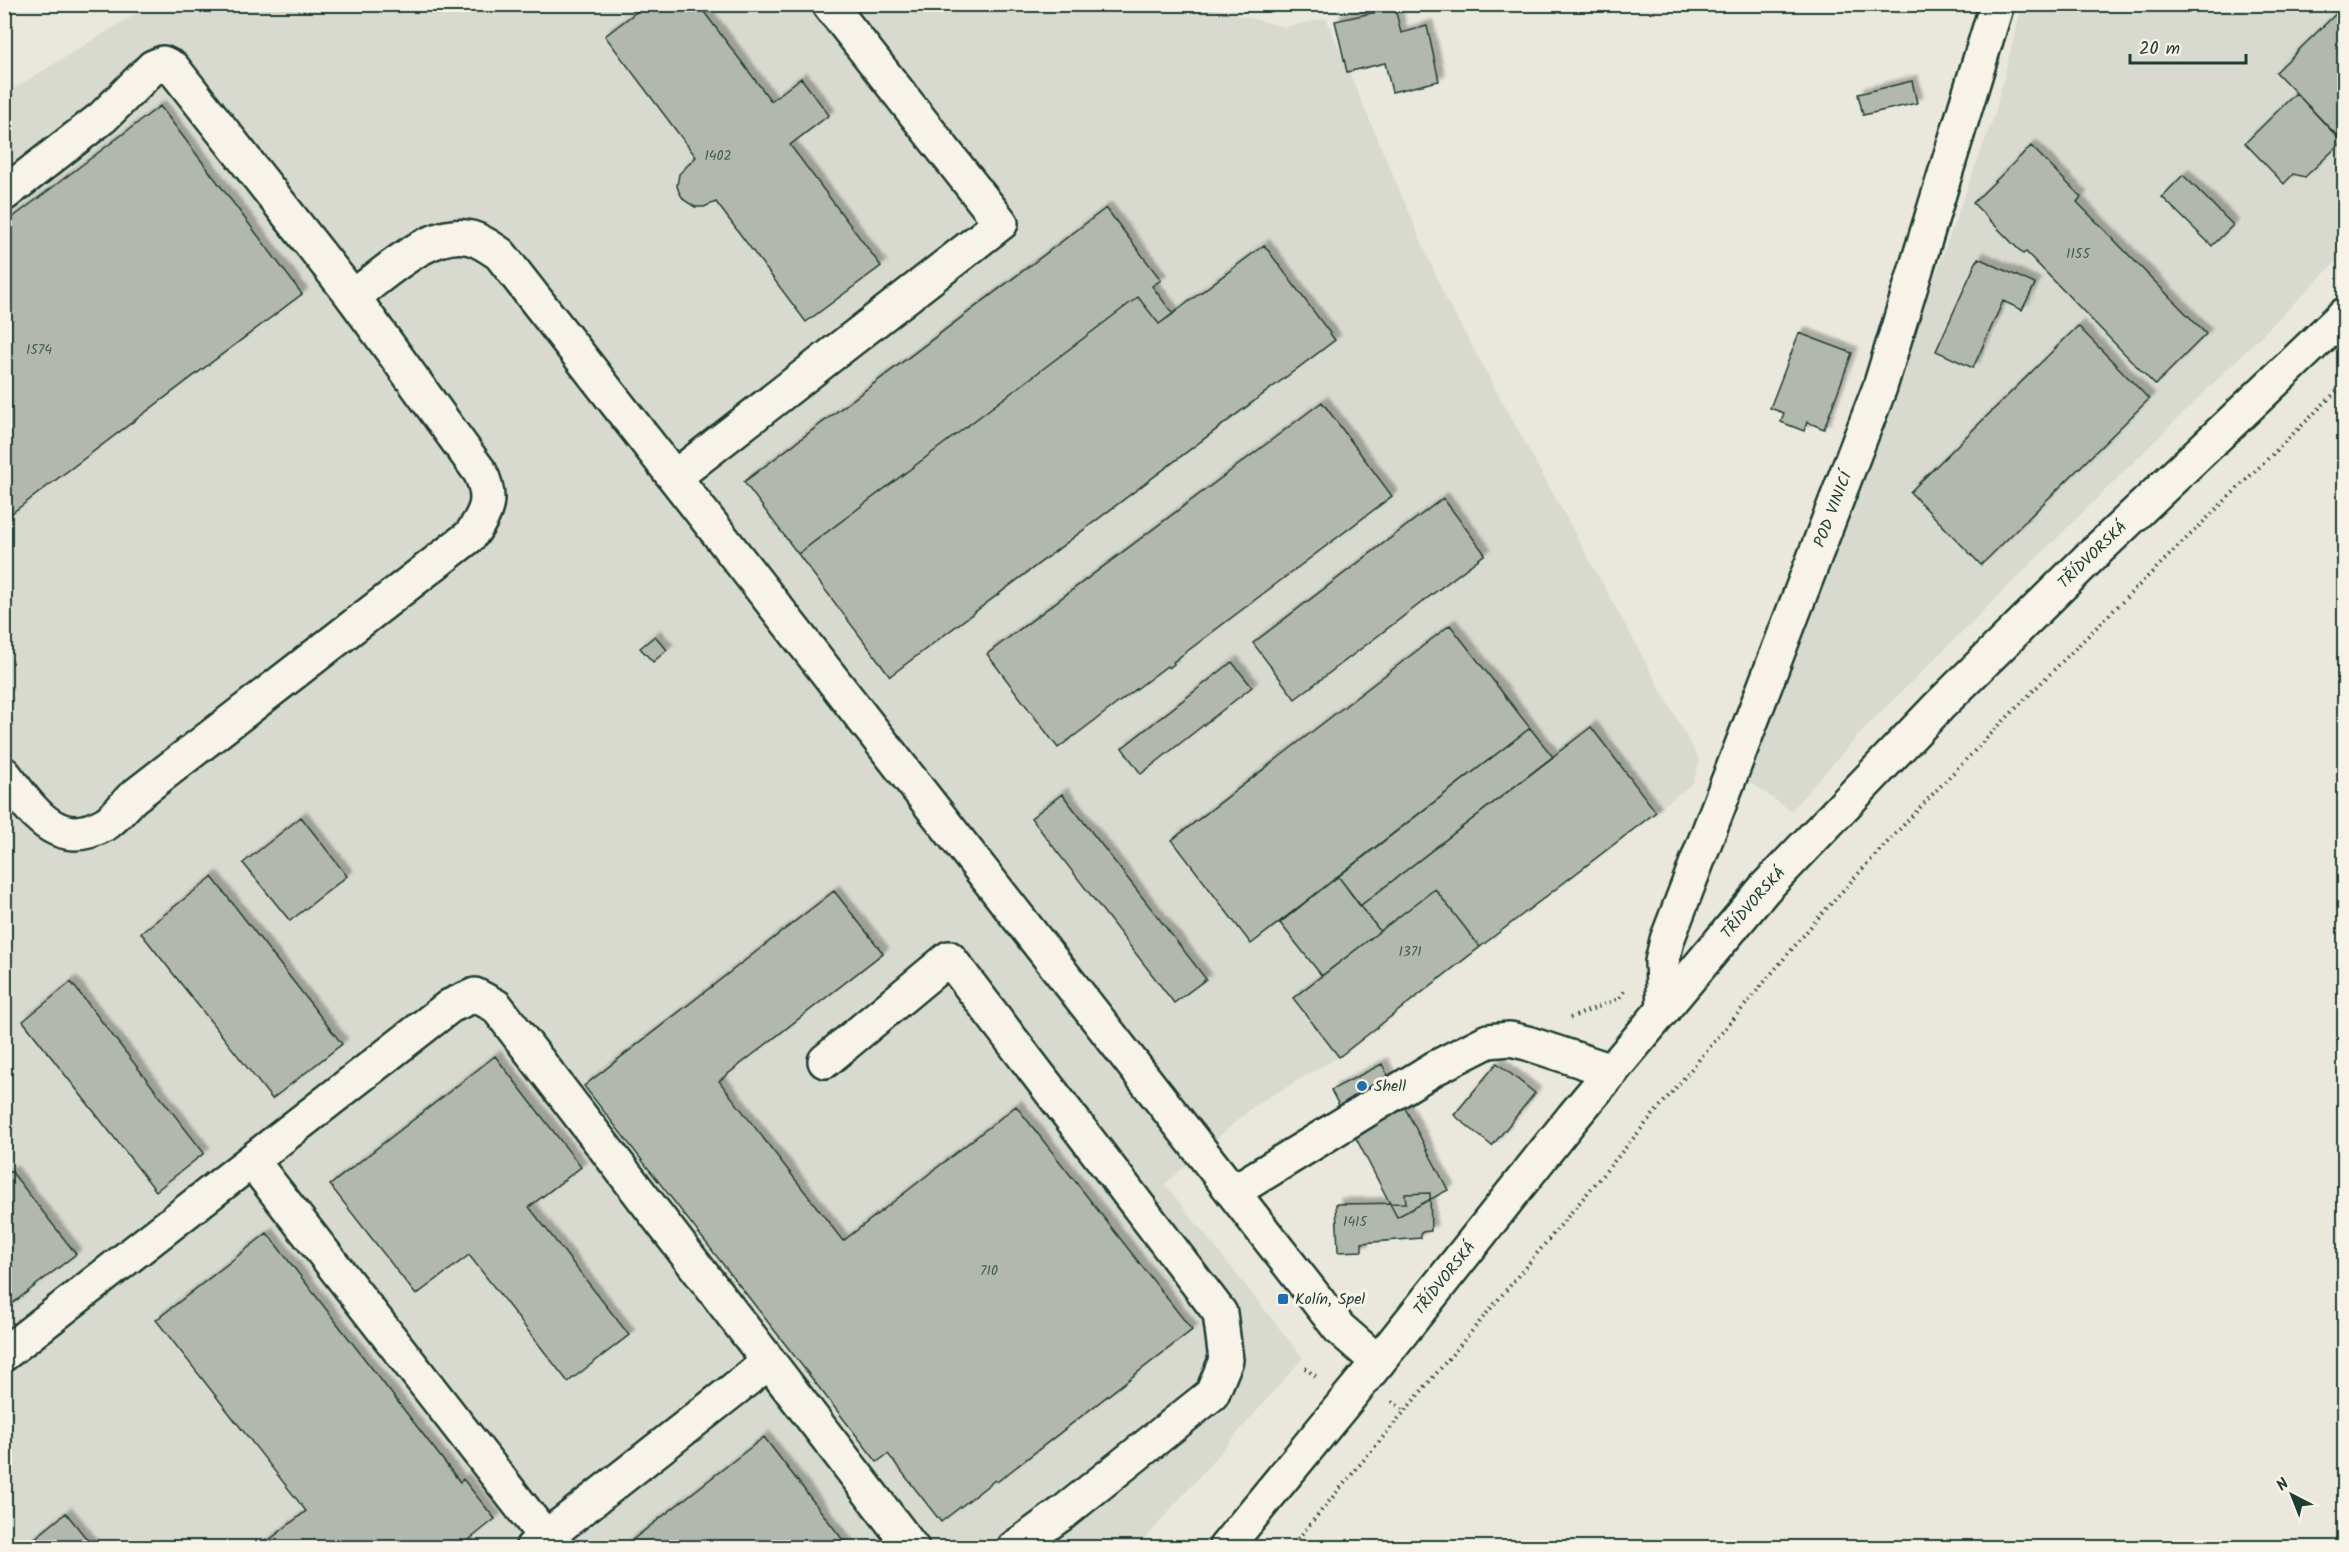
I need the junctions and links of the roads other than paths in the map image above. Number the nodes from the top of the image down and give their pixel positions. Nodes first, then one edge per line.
1 (829, 4) edge
2 (1997, 4) edge
3 (4, 194) edge
4 (353, 297) junction
5 (2344, 315) edge
6 (676, 476) junction
7 (4, 774) edge
8 (1664, 1009) junction
9 (825, 1061) dead end
10 (1612, 1071) junction
11 (252, 1161) junction
12 (1233, 1192) junction
13 (4, 1354) edge
14 (769, 1362) junction
15 (1378, 1362) junction
16 (539, 1542) edge
17 (912, 1548) edge
18 (1014, 1548) edge
19 (1225, 1548) edge

1 - 6 main road
2 - 8 main road, POD VINICÍ
3 - 4 main road
4 - 6 main road
4 - 7 main road
5 - 8 main road, TŘÍDVORSKÁ
6 - 12 main road
8 - 10 main road, TŘÍDVORSKÁ
9 - 18 main road
10 - 12 main road
10 - 15 main road, TŘÍDVORSKÁ
11 - 13 main road
11 - 14 main road
11 - 16 main road
12 - 15 main road
14 - 16 main road
14 - 17 main road
15 - 19 main road, TŘÍDVORSKÁ

